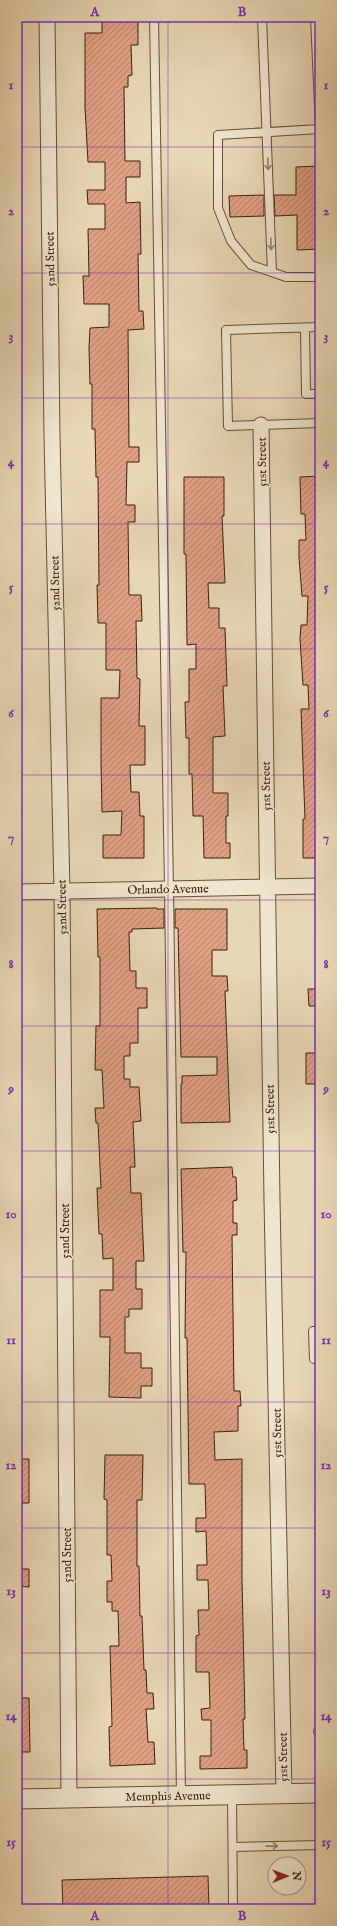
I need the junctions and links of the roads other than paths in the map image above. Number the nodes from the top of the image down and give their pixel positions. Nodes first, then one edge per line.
1 (47, 17) edge
2 (154, 17) edge
3 (262, 17) edge
4 (315, 19) edge
5 (320, 129) edge
6 (267, 132) junction
7 (272, 272) junction
8 (320, 277) edge
9 (320, 327) edge
10 (305, 328) junction
11 (320, 394) edge
12 (320, 423) edge
13 (261, 425) junction
14 (320, 886) edge
15 (267, 887) junction
16 (169, 889) junction
17 (62, 891) junction
18 (17, 892) edge
19 (320, 1331) edge
20 (320, 1359) edge
21 (320, 1731) edge
22 (320, 1737) edge
23 (320, 1793) edge
24 (284, 1794) junction
25 (232, 1795) junction
26 (181, 1796) junction
27 (69, 1798) junction
28 (17, 1799) edge
29 (320, 1845) edge
30 (233, 1847) junction
31 (233, 1909) edge

1 - 17 street, 52nd Street
2 - 16 lane
3 - 6 lane
4 - 5 lane
5 - 6 lane
6 -> 7 lane
6 - 7 lane
7 - 8 lane
9 - 10 lane
10 - 11 lane
10 - 13 lane
12 - 13 lane
13 - 15 street, 51st Street
14 - 15 street, Orlando Avenue
15 - 16 street, Orlando Avenue
15 - 24 street, 51st Street
16 - 17 street, Orlando Avenue
16 - 26 lane
17 - 18 street, Orlando Avenue
17 - 27 street, 52nd Street
19 - 20 lane
21 - 22 lane
23 - 24 street, Memphis Avenue
24 - 25 street, Memphis Avenue
25 - 26 street, Memphis Avenue
25 - 30 lane
26 - 27 street, Memphis Avenue
27 - 28 street, Memphis Avenue
30 -> 29 lane
30 - 31 lane

